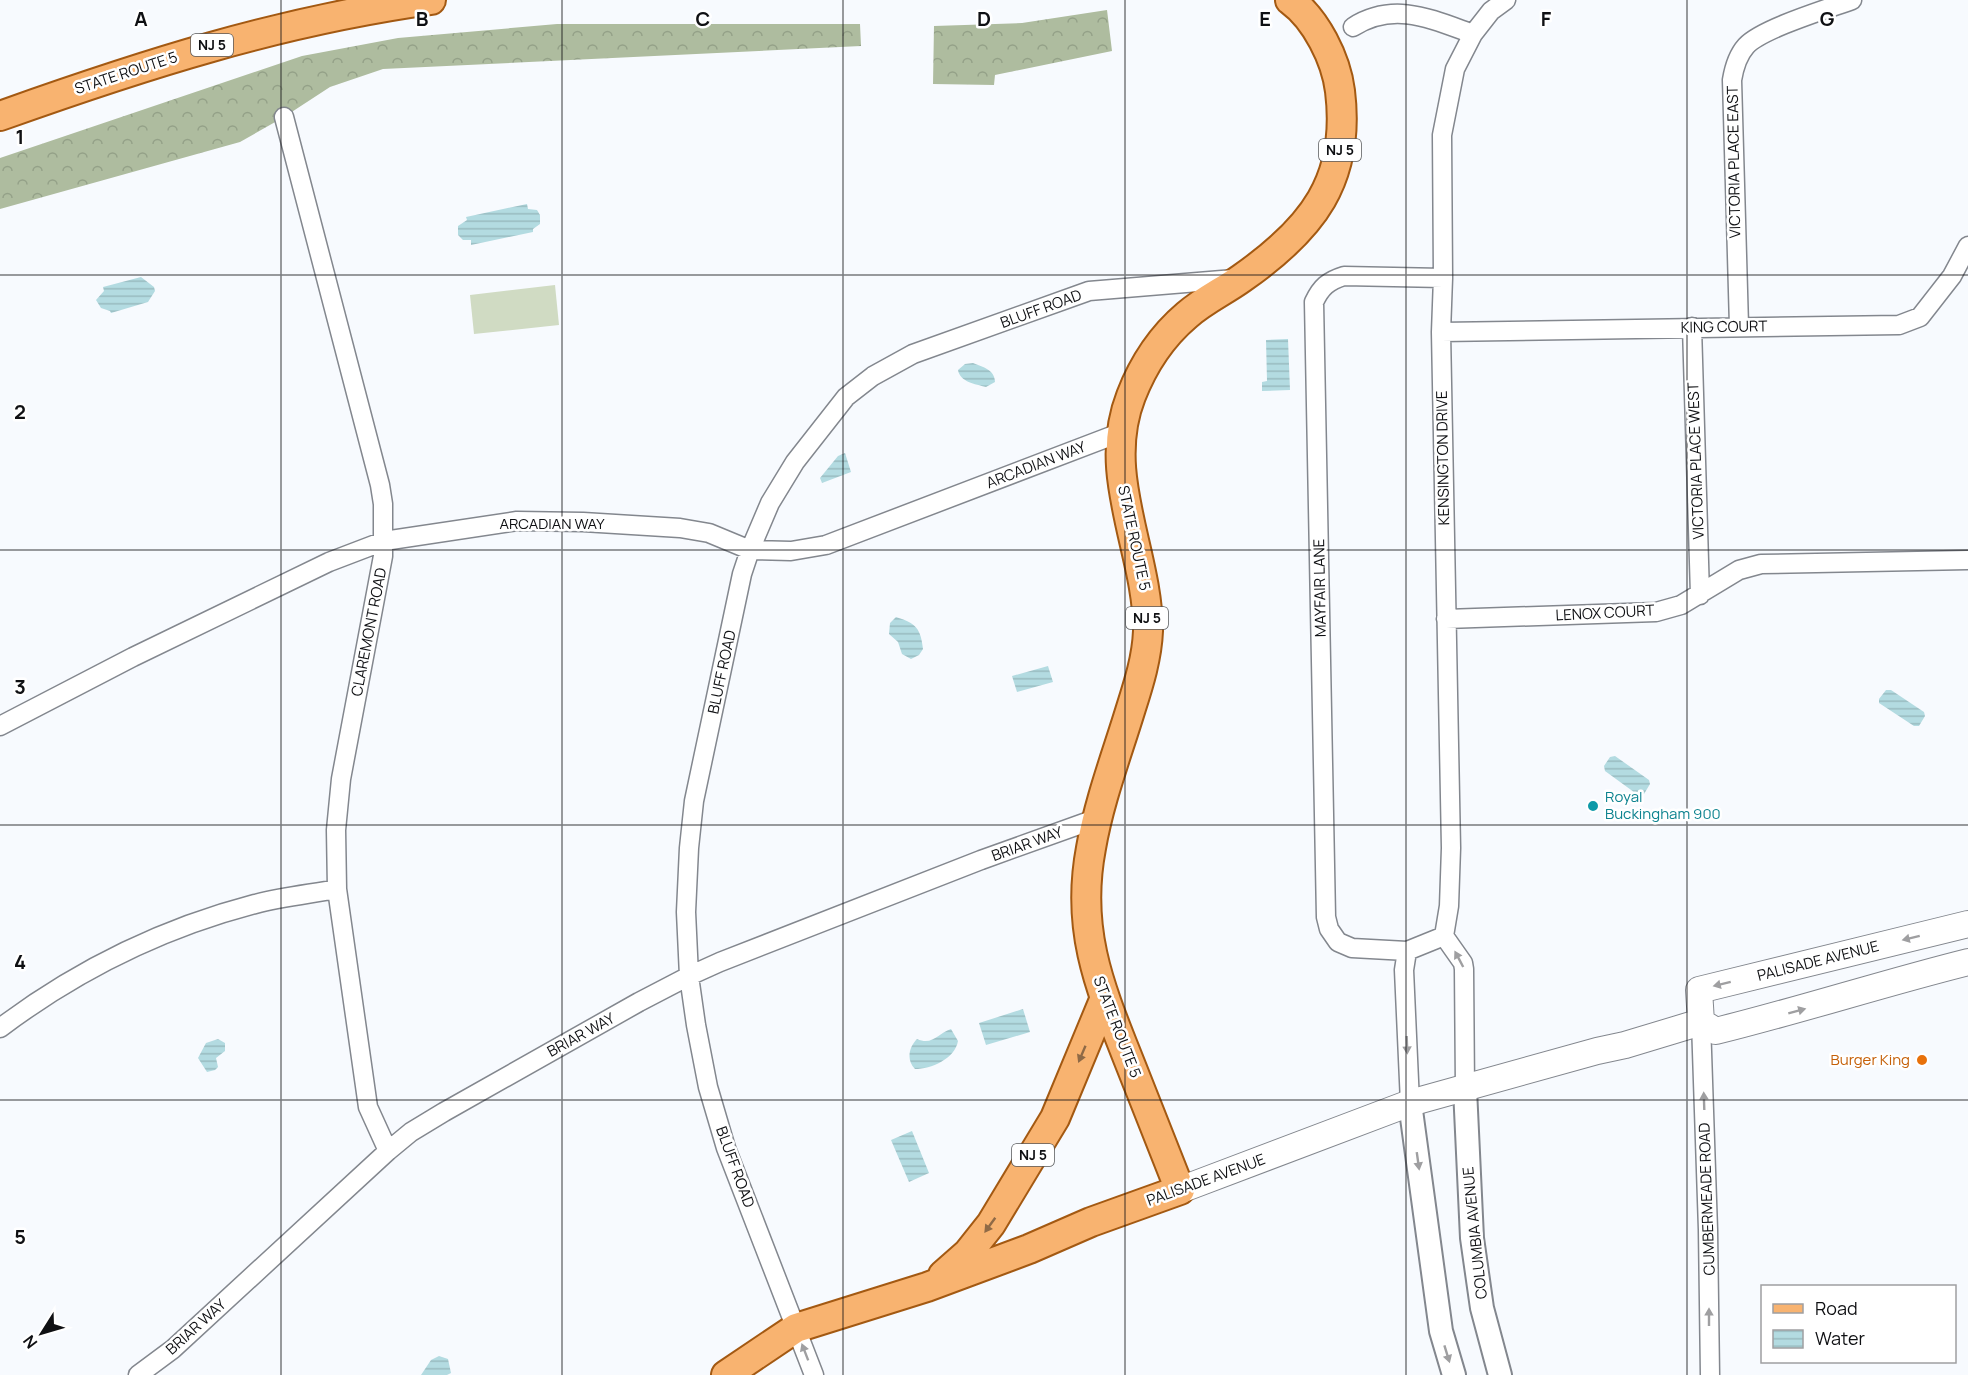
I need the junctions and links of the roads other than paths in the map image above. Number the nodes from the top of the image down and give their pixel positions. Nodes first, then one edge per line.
1 (431, 0) edge
2 (1290, 0) edge
3 (1506, 0) edge
4 (1852, 0) edge
5 (1353, 27) dead end
6 (1473, 34) junction
7 (0, 116) edge
8 (284, 117) dead end
9 (1968, 246) edge
10 (1443, 278) junction
11 (1242, 279) junction
12 (1739, 326) junction
13 (1692, 327) junction
14 (1441, 332) junction
15 (1122, 432) junction
16 (384, 541) junction
17 (750, 550) junction
18 (1968, 560) edge
19 (1700, 595) junction
20 (1446, 619) junction
21 (0, 726) edge
22 (1098, 818) junction
23 (337, 890) junction
24 (1968, 924) edge
25 (1444, 936) junction
26 (1407, 951) junction
27 (1968, 962) edge
28 (689, 976) junction
29 (1104, 1000) junction
30 (1701, 1022) junction
31 (0, 1028) edge
32 (1465, 1089) junction
33 (1410, 1103) junction
34 (388, 1151) junction
35 (1180, 1190) junction
36 (927, 1287) junction
37 (796, 1328) junction
38 (138, 1375) edge
39 (726, 1375) edge
40 (814, 1375) edge
41 (1454, 1375) edge
42 (1500, 1375) edge
43 (1710, 1375) edge

1 - 7 main road, STATE ROUTE 5 / NJ 5
2 - 11 main road, STATE ROUTE 5 / NJ 5
3 - 6 street, KENSINGTON DRIVE
4 - 12 street, VICTORIA PLACE EAST
5 - 6 street
6 - 10 street, KENSINGTON DRIVE
8 - 16 street, CLAREMONT ROAD
9 - 12 street, KING COURT
10 - 14 street, KENSINGTON DRIVE
10 - 26 street, MAYFAIR LANE
11 - 15 main road, STATE ROUTE 5 / NJ 5
11 - 17 street, BLUFF ROAD
12 - 13 street, KING COURT
13 - 14 street, KING COURT
13 - 19 street, VICTORIA PLACE WEST
14 - 20 street, KENSINGTON DRIVE
15 - 17 street, ARCADIAN WAY
15 - 22 main road, STATE ROUTE 5 / NJ 5
16 - 17 street, ARCADIAN WAY
16 - 21 street, ARCADIAN WAY
16 - 23 street, CLAREMONT ROAD
17 - 28 street, BLUFF ROAD
18 - 19 street, LENOX COURT
19 - 20 street, LENOX COURT
20 - 25 street, KENSINGTON DRIVE
22 - 28 street, BRIAR WAY
22 - 29 main road, STATE ROUTE 5 / NJ 5
23 - 31 street
23 - 34 street, CLAREMONT ROAD
24 -> 30 main road, PALISADE AVENUE
25 - 26 street
32 -> 25 street
26 -> 33 street
30 -> 27 main road, PALISADE AVENUE
28 - 34 street, BRIAR WAY
28 - 37 street, BLUFF ROAD
29 - 35 main road, STATE ROUTE 5 / NJ 5
29 -> 36 main road, NJ 5
30 - 32 main road, PALISADE AVENUE
43 -> 30 street, CUMBERMEADE ROAD
32 - 33 main road, PALISADE AVENUE
32 - 42 street, COLUMBIA AVENUE
33 - 35 main road, PALISADE AVENUE
33 -> 41 street
34 - 38 street, BRIAR WAY
35 - 36 main road, PALISADE AVENUE / NJ 5
36 - 37 main road, PALISADE AVENUE / NJ 5
37 - 39 main road, PALISADE AVENUE / NJ 5
40 -> 37 street, BLUFF ROAD

